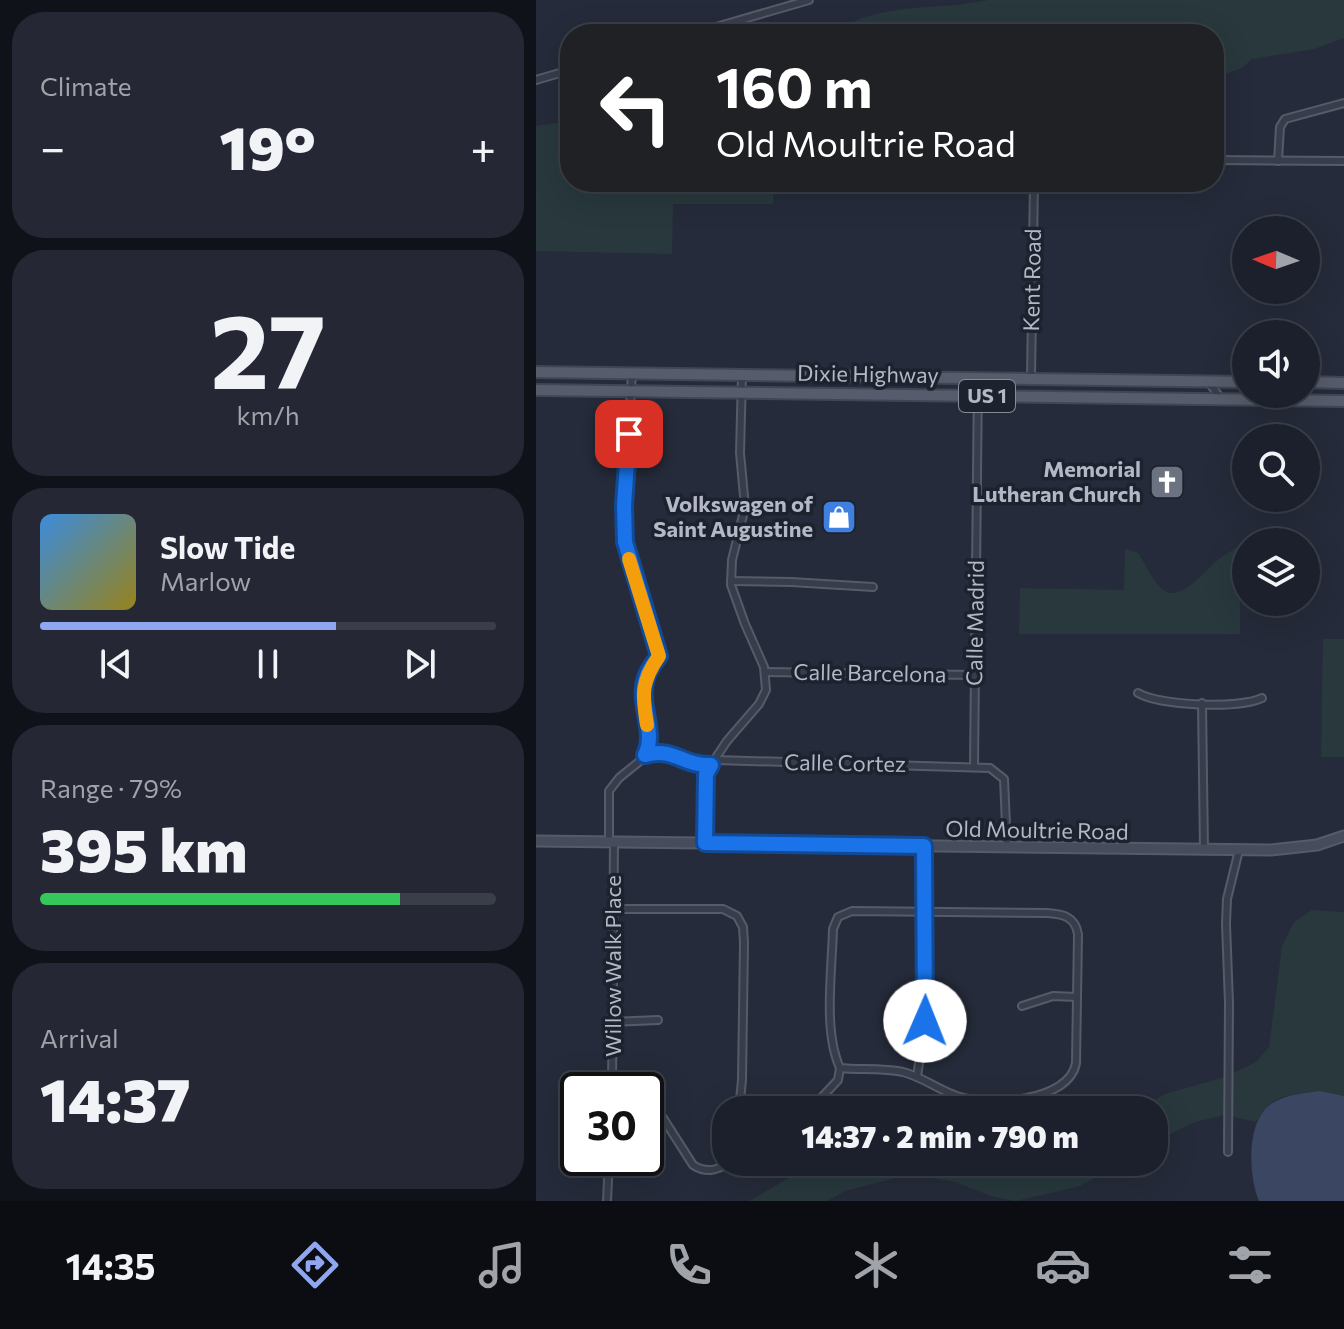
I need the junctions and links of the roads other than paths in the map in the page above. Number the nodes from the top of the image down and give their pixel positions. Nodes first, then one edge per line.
1 (809, 0) edge
2 (726, 24) edge
3 (560, 73) edge
4 (536, 80) edge
5 (1344, 103) edge
6 (1224, 160) edge
7 (1278, 161) junction
8 (1344, 161) edge
9 (1034, 192) edge
10 (536, 372) edge
11 (632, 373) junction
12 (742, 375) junction
13 (978, 378) junction
14 (1031, 378) junction
15 (1208, 381) junction
16 (1232, 382) edge
17 (1320, 382) edge
18 (1344, 383) edge
19 (536, 390) edge
20 (631, 391) junction
21 (742, 393) junction
22 (978, 396) junction
23 (1221, 399) junction
24 (1344, 401) edge
25 (731, 581) junction
26 (873, 587) dead end
27 (765, 672) junction
28 (974, 675) junction
29 (1138, 693) dead end
30 (1262, 698) dead end
31 (1202, 703) junction
32 (645, 755) junction
33 (713, 762) junction
34 (974, 766) junction
35 (1344, 836) edge
36 (536, 841) edge
37 (612, 842) junction
38 (705, 843) junction
39 (924, 846) junction
40 (1007, 847) junction
41 (1204, 850) junction
42 (1239, 850) junction
43 (613, 909) junction
44 (927, 912) junction
45 (1077, 997) junction
46 (1022, 1006) dead end
47 (658, 1020) dead end
48 (611, 1022) junction
49 (840, 1068) junction
50 (612, 1072) edge
51 (917, 1077) junction
52 (740, 1096) edge
53 (823, 1096) edge
54 (664, 1120) edge
55 (1228, 1152) dead end
56 (712, 1171) edge
57 (608, 1176) edge
58 (607, 1201) edge

1 - 2 street
3 - 4 street
5 - 7 street
6 - 7 street
7 - 8 street
9 - 14 street, Kent Road
10 - 11 main road, US 1
11 - 12 main road, US 1
11 - 20 street
12 - 13 main road, US 1
12 - 21 street
13 - 14 main road, US 1
13 - 22 street, Calle Madrid
14 - 15 main road, US 1
15 - 16 main road, US 1
15 - 23 street
17 - 18 main road
19 - 20 main road, Dixie Highway / US 1
20 - 21 main road, Dixie Highway / US 1
20 - 32 street
21 - 22 main road, Dixie Highway / US 1
21 - 25 street
22 - 23 main road, Dixie Highway / US 1
22 - 28 street, Calle Madrid
23 - 24 main road, Dixie Highway / US 1
25 - 26 street
25 - 27 street
27 - 28 street, Calle Barcelona
27 - 33 street
28 - 34 street, Calle Madrid
29 - 31 street
30 - 31 street
31 - 41 street
32 - 33 street, Calle Cortez
32 - 37 street, Willow Walk Place
33 - 34 street, Calle Cortez
33 - 38 street
34 - 40 street
35 - 42 main road, Old Moultrie Road
36 - 37 main road, Old Moultrie Road
37 - 38 main road, Old Moultrie Road
37 - 43 street, Willow Walk Place
38 - 39 main road, Old Moultrie Road
39 - 40 main road, Old Moultrie Road
39 - 44 street
40 - 41 main road, Old Moultrie Road
41 - 42 main road, Old Moultrie Road
42 - 55 street
43 - 48 street, Willow Walk Place
43 - 52 street
44 - 45 street
44 - 49 street
44 - 51 street
45 - 46 street
45 - 51 street
47 - 48 street
48 - 50 street, Willow Walk Place
49 - 51 street
49 - 53 street
54 - 56 street
57 - 58 street

